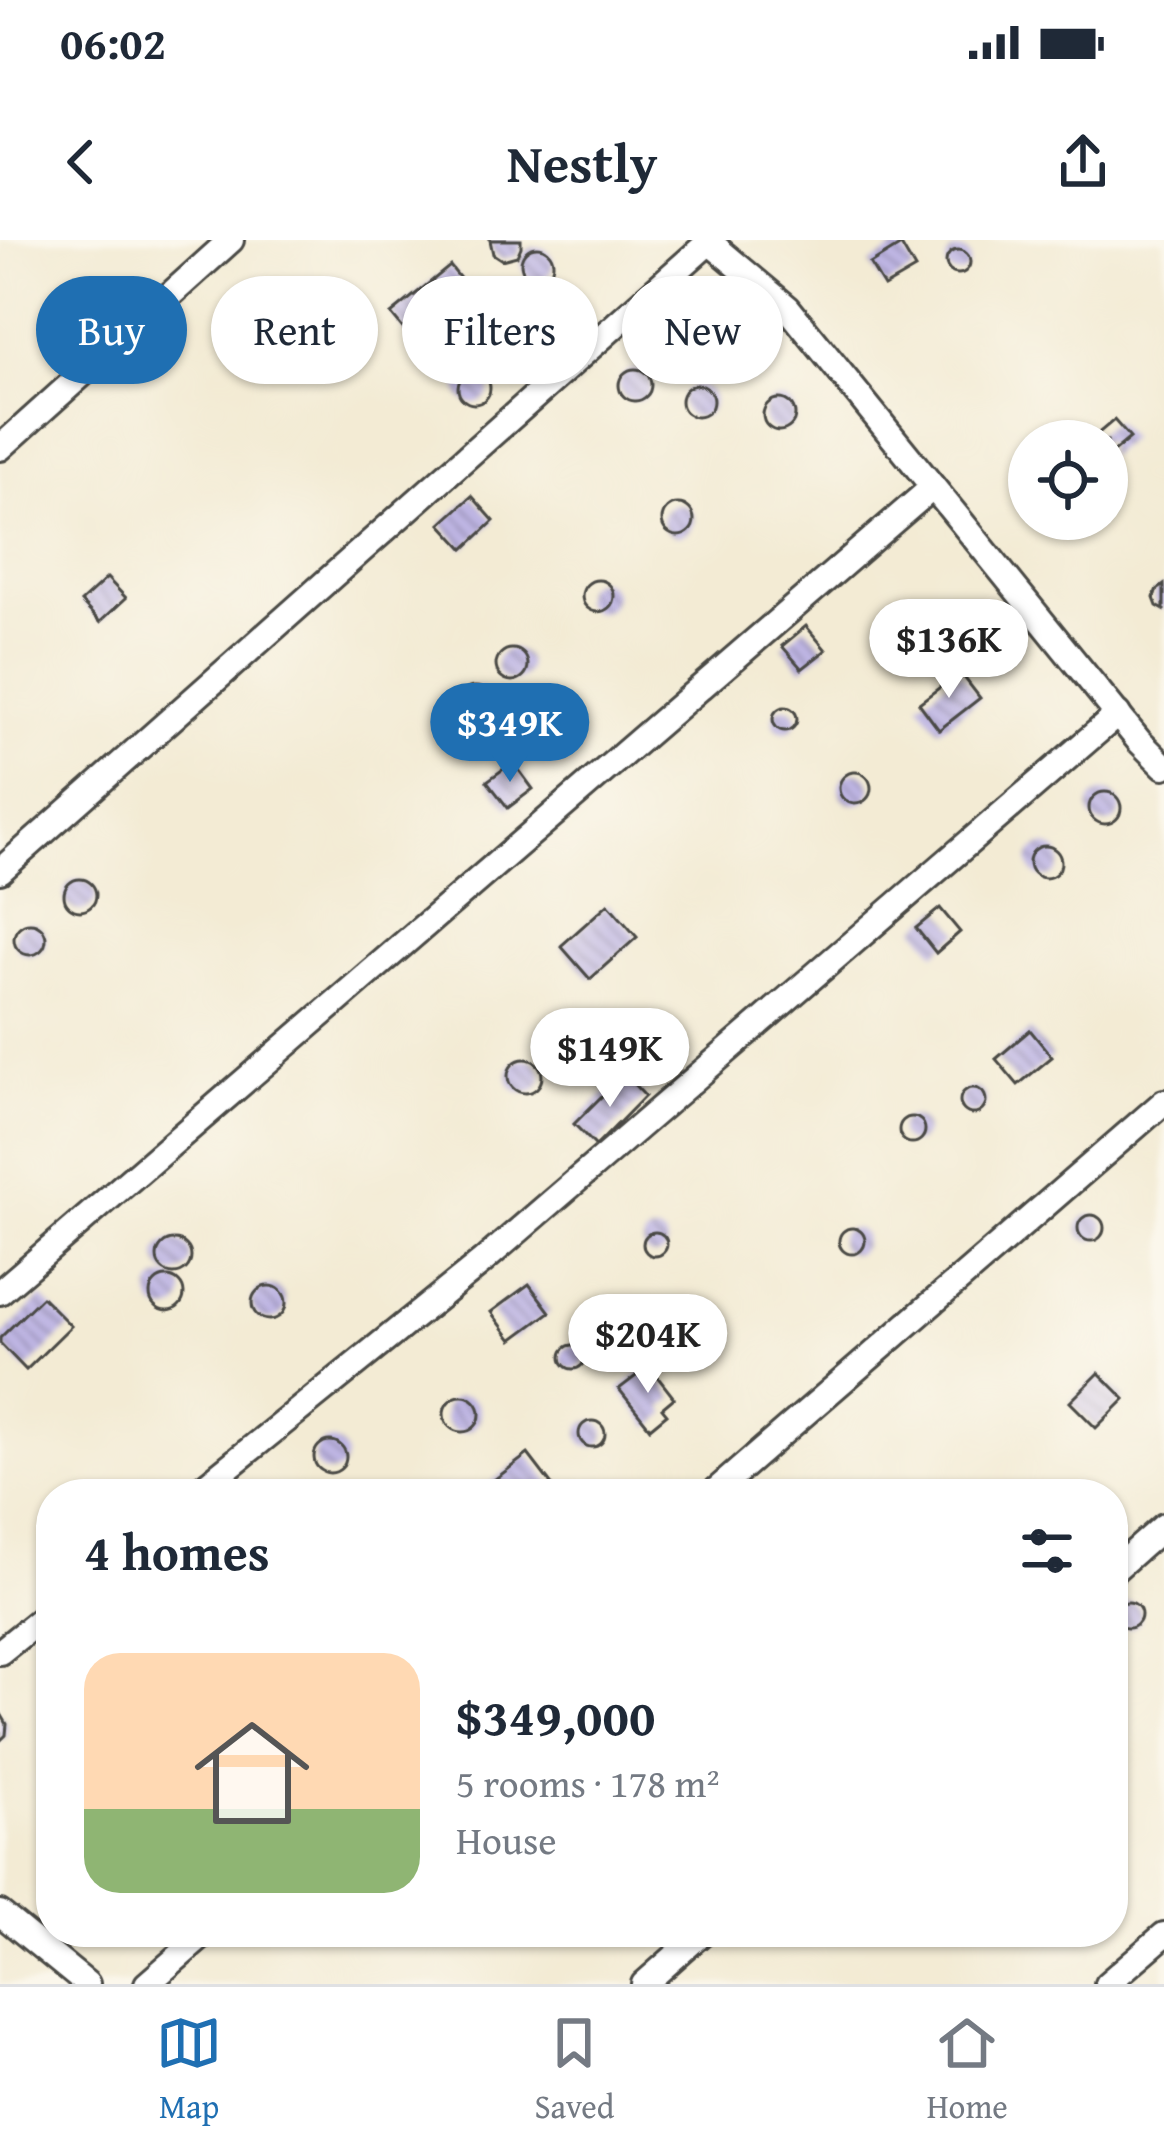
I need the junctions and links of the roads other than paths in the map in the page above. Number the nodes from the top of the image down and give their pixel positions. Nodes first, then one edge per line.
1 (231, 240) edge
2 (708, 241) edge
3 (0, 448) edge
4 (933, 487) junction
5 (1118, 714) junction
6 (1163, 764) edge
7 (0, 871) edge
8 (1164, 1102) edge
9 (0, 1292) edge
10 (214, 1479) edge
11 (729, 1479) edge
12 (1164, 1526) edge
13 (1128, 1558) edge
14 (36, 1622) edge
15 (0, 1652) edge
16 (0, 1912) edge
17 (1164, 1935) edge
18 (36, 1942) edge
19 (42, 1947) edge
20 (190, 1947) edge
21 (686, 1947) edge
22 (87, 1984) edge
23 (147, 1984) edge
24 (644, 1984) edge
25 (1107, 1984) edge

1 - 3 street
2 - 4 street
2 - 7 street
4 - 5 street
4 - 9 street
5 - 6 street
5 - 10 street
8 - 11 street
12 - 13 street
14 - 15 street
16 - 18 street
17 - 25 street
19 - 22 street
20 - 23 street
21 - 24 street

